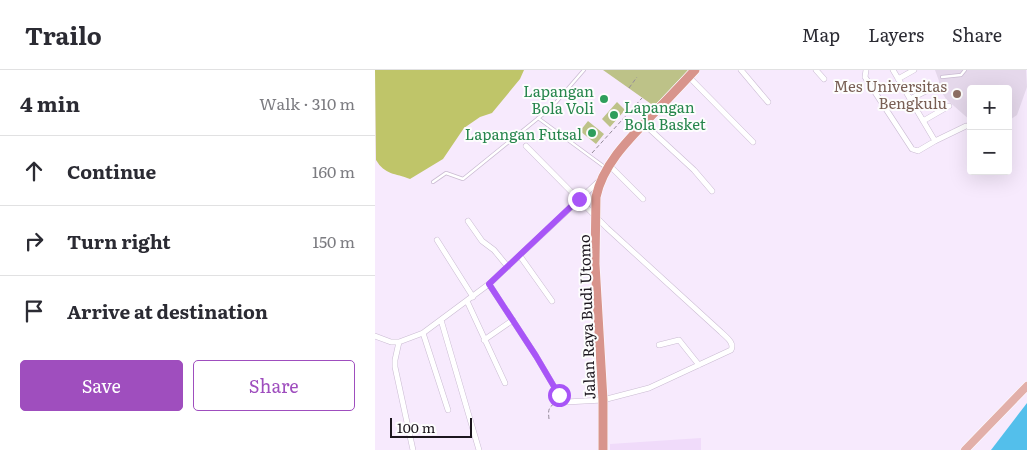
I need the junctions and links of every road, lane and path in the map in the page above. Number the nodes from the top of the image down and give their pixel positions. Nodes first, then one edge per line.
1 (584, 70) edge
2 (741, 70) edge
3 (816, 70) edge
4 (866, 70) edge
5 (893, 70) edge
6 (914, 70) edge
7 (965, 70) edge
8 (692, 73) edge
9 (637, 77) dead end
10 (942, 77) dead end
11 (824, 79) dead end
12 (898, 79) junction
13 (936, 86) dead end
14 (629, 88) dead end
15 (642, 98) dead end
16 (910, 99) junction
17 (768, 102) dead end
18 (949, 106) dead end
19 (538, 118) junction
20 (923, 121) junction
21 (644, 124) junction
22 (966, 126) dead end
23 (935, 141) junction
24 (753, 142) dead end
25 (526, 146) dead end
26 (589, 155) junction
27 (608, 167) junction
28 (601, 179) junction
29 (433, 182) dead end
30 (712, 191) dead end
31 (579, 199) junction
32 (643, 199) dead end
33 (596, 217) junction
34 (467, 221) dead end
35 (437, 240) dead end
36 (520, 256) junction
37 (508, 267) junction
38 (489, 284) junction
39 (473, 296) junction
40 (467, 301) junction
41 (551, 301) dead end
42 (441, 320) junction
43 (513, 320) junction
44 (423, 333) junction
45 (375, 336) edge
46 (484, 340) junction
47 (399, 342) junction
48 (659, 345) dead end
49 (699, 365) junction
50 (505, 383) dead end
51 (1027, 386) edge
52 (562, 400) junction
53 (603, 400) junction
54 (448, 410) dead end
55 (549, 419) dead end
56 (413, 450) edge
57 (479, 450) edge
58 (603, 450) edge
59 (965, 450) edge

1 - 19 lane
2 - 17 street
3 - 11 street
4 - 23 street
5 - 12 street
6 - 12 street
7 - 10 lane
8 - 21 highway, Jalan Raya Budi Utomo
8 - 24 street
9 - 14 path
12 - 16 street
13 - 16 street
15 - 26 path
16 - 20 street
18 - 20 street
19 - 26 lane
19 - 29 lane
20 - 23 street
21 - 27 highway, Jalan Raya Budi Utomo
21 - 30 street
22 - 23 street
25 - 31 street
26 - 27 lane
27 - 28 highway, Jalan Raya Budi Utomo
27 - 32 street
28 - 31 street
28 - 33 highway, Jalan Raya Budi Utomo
31 - 33 street
31 - 36 street
33 - 49 street
33 - 53 highway, Jalan Raya Budi Utomo
34 - 37 street
35 - 39 street
36 - 37 street
36 - 41 street
37 - 38 street
38 - 39 street
38 - 43 street
39 - 40 street
40 - 42 street
40 - 46 street
42 - 44 street
42 - 57 street
43 - 46 street
43 - 52 street
44 - 47 street
44 - 54 street
45 - 47 street
46 - 50 street
47 - 56 street
48 - 49 street
49 - 53 street
51 - 59 main road
52 - 53 street
52 - 55 path
53 - 58 highway, Jalan Raya Budi Utomo

